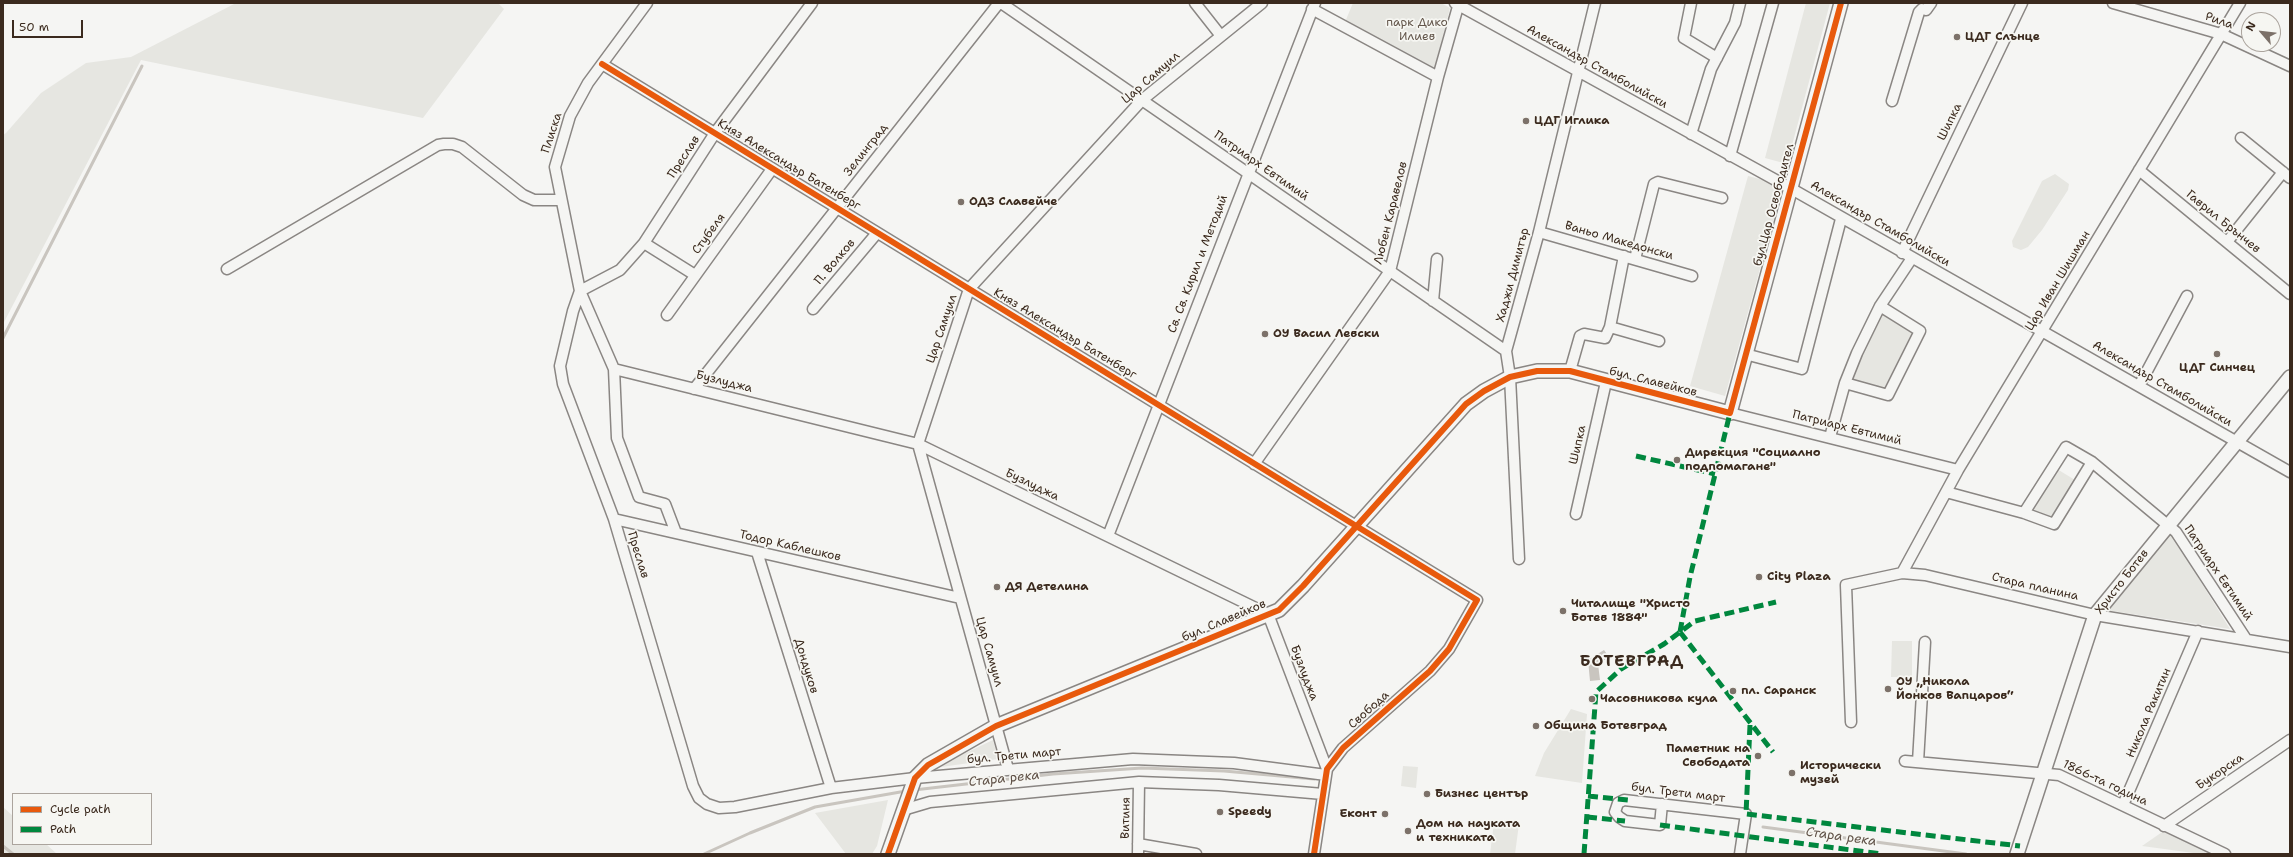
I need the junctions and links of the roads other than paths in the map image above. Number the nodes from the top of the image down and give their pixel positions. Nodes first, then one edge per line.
1 (647, 3) edge
2 (812, 3) edge
3 (1000, 3) edge
4 (1195, 3) edge
5 (1262, 3) edge
6 (1595, 3) edge
7 (1691, 3) edge
8 (1740, 3) edge
9 (1773, 3) edge
10 (1840, 3) edge
11 (1931, 3) edge
12 (2022, 3) edge
13 (2113, 3) edge
14 (2240, 3) edge
15 (1458, 4) edge
16 (1314, 6) edge
17 (2221, 34) junction
18 (1221, 36) junction
19 (1717, 58) junction
20 (602, 64) junction
21 (2290, 66) edge
22 (1580, 71) junction
23 (1438, 77) junction
24 (1142, 100) junction
25 (1892, 101) dead end
26 (715, 133) junction
27 (1691, 134) junction
28 (2241, 138) dead end
29 (1730, 156) junction
30 (772, 169) junction
31 (2139, 170) junction
32 (1248, 173) junction
33 (2286, 175) edge
34 (1790, 188) junction
35 (1722, 198) dead end
36 (560, 200) junction
37 (837, 208) junction
38 (1841, 219) junction
39 (1539, 232) junction
40 (878, 233) junction
41 (2227, 242) junction
42 (644, 243) junction
43 (1902, 253) junction
44 (1624, 256) junction
45 (1912, 258) junction
46 (1437, 259) dead end
47 (1635, 259) junction
48 (227, 269) dead end
49 (1390, 271) junction
50 (695, 275) junction
51 (1692, 276) dead end
52 (969, 289) junction
53 (580, 291) junction
54 (2290, 294) edge
55 (2187, 296) dead end
56 (1433, 301) junction
57 (1880, 306) junction
58 (813, 309) dead end
59 (667, 315) dead end
60 (1610, 327) junction
61 (2044, 331) junction
62 (1659, 341) dead end
63 (1506, 351) junction
64 (1745, 354) junction
65 (614, 369) junction
66 (1570, 371) junction
67 (1510, 377) junction
68 (2290, 377) edge
69 (1606, 382) junction
70 (1845, 383) junction
71 (2139, 386) junction
72 (694, 389) junction
73 (1159, 403) junction
74 (1730, 413) junction
75 (1830, 437) junction
76 (2236, 442) junction
77 (918, 444) junction
78 (2092, 462) junction
79 (1254, 464) junction
80 (1958, 470) junction
81 (2290, 472) edge
82 (1946, 492) junction
83 (2024, 513) junction
84 (1576, 514) dead end
85 (614, 519) junction
86 (2167, 525) junction
87 (1356, 527) junction
88 (676, 533) junction
89 (1108, 536) junction
90 (757, 552) junction
91 (1519, 559) dead end
92 (1902, 573) junction
93 (960, 598) junction
94 (1477, 600) joint
95 (1268, 614) junction
96 (2095, 615) junction
97 (2198, 632) junction
98 (2246, 639) junction
99 (1925, 642) dead end
100 (2290, 647) edge
101 (1851, 722) dead end
102 (996, 726) junction
103 (2290, 740) edge
104 (1905, 761) dead end
105 (1918, 762) junction
106 (1008, 769) junction
107 (1326, 772) junction
108 (2043, 772) junction
109 (914, 782) junction
110 (1139, 782) junction
111 (831, 788) junction
112 (1323, 794) junction
113 (707, 804) joint
114 (905, 804) junction
115 (1662, 804) junction
116 (2123, 805) junction
117 (2164, 826) junction
118 (1138, 849) edge
119 (2018, 852) edge
120 (888, 854) edge
121 (1196, 854) edge
122 (1314, 854) edge
123 (1740, 854) edge
124 (2225, 854) edge

1 - 20 street, Плиска
2 - 26 street, Преслав
3 - 24 street, Патриарх Евтимий
3 - 37 street, Зелинград
4 - 18 street
5 - 18 street, Цар Самуил
6 - 22 street, Хаджи Димитър
7 - 19 street
8 - 19 street
9 - 29 street
10 - 34 street, бул.Цар Освободител
11 - 25 street
12 - 43 street, Шипка
13 - 17 street, Рила
14 - 17 street, Цар Иван Шишман
15 - 22 street, Александър Стамболийски
15 - 23 street, Любен Каравелов
16 - 23 street
16 - 32 street, Св. Св. Кирил и Методий
17 - 21 street, Рила
17 - 31 street, Цар Иван Шишман
18 - 24 street, Цар Самуил
19 - 27 street
20 - 26 street, Княз Александър Батенберг
20 - 36 street, Плиска
22 - 27 street, Александър Стамболийски
22 - 39 street, Хаджи Димитър
23 - 49 street, Любен Каравелов
24 - 32 street, Патриарх Евтимий
24 - 52 street, Цар Самуил
26 - 30 street, Княз Александър Батенберг
26 - 42 street, Преслав
27 - 29 street, Александър Стамболийски
28 - 33 street
29 - 34 street, Александър Стамболийски
30 - 37 street, Княз Александър Батенберг
30 - 50 street, Стубеля
31 - 41 street, Гаврил Брънчев
31 - 61 street, Цар Иван Шишман
32 - 49 street, Патриарх Евтимий
32 - 73 street, Св. Св. Кирил и Методий
33 - 41 street
34 - 38 street, Александър Стамболийски
34 - 64 street, бул.Цар Освободител
35 - 47 street
36 - 48 street
36 - 53 street, Плиска
37 - 40 street, Княз Александър Батенберг
37 - 72 street, Зелинград
38 - 43 street, Александър Стамболийски
38 - 64 street
39 - 44 street, Ваньо Македонски
39 - 63 street, Хаджи Димитър
40 - 52 street, Княз Александър Батенберг
40 - 58 street, П. Волков
41 - 54 street, Гаврил Брънчев
42 - 50 street
42 - 53 street, Преслав
43 - 45 street, Александър Стамболийски
44 - 47 street, Ваньо Македонски
44 - 60 street
45 - 57 street
45 - 61 street, Александър Стамболийски
46 - 56 street
47 - 51 street, Ваньо Македонски
49 - 56 street, Патриарх Евтимий
49 - 79 street, Любен Каравелов
50 - 59 street, Стубеля
52 - 73 street, Княз Александър Батенберг
52 - 77 street, Цар Самуил
53 - 65 street, Плиска
53 - 85 street, Преслав
55 - 71 street
56 - 63 street, Патриарх Евтимий
57 - 70 street
57 - 70 street
60 - 62 street
60 - 66 street
61 - 71 street, Александър Стамболийски
61 - 80 street, Цар Иван Шишман
63 - 67 street, Хаджи Димитър
64 - 74 street, бул.Цар Освободител
65 - 72 street, Бузлуджа
65 - 88 street
66 - 67 street, бул. Славейков
66 - 69 street, бул. Славейков
67 - 87 street, бул. Славейков
67 - 91 street, Хаджи Димитър
68 - 76 street, Христо Ботев
69 - 74 street, бул. Славейков
69 - 84 street, Шипка
70 - 75 street
71 - 76 street, Александър Стамболийски
72 - 77 street, Бузлуджа
73 - 79 street, Княз Александър Батенберг
73 - 89 street, Св. Св. Кирил и Методий
74 - 75 street, Патриарх Евтимий
75 - 80 street, Патриарх Евтимий
76 - 81 street, Александър Стамболийски
76 - 86 street, Христо Ботев
77 - 89 street, Бузлуджа
77 - 93 street, Цар Самуил
78 - 83 street
78 - 83 street, Патриарх Евтимий
78 - 86 street, Патриарх Евтимий
79 - 87 street, Княз Александър Батенберг
80 - 82 street, Цар Иван Шишман
82 - 83 street
82 - 92 street, Цар Иван Шишман
85 - 88 street, Тодор Каблешков
85 - 113 street, Преслав
86 - 96 street, Христо Ботев
86 - 98 street, Патриарх Евтимий
87 - 94 street, Княз Александър Батенберг
87 - 95 street, бул. Славейков
88 - 90 street, Тодор Каблешков
89 - 95 street, Бузлуджа
90 - 93 street, Тодор Каблешков
90 - 111 street, Дондуков
92 - 96 street, Стара планина
92 - 101 street, Стара планина
93 - 102 street, Цар Самуил
94 - 107 street, Свобода
95 - 102 street, бул. Славейков
95 - 107 street, Бузлуджа
96 - 97 street, Стара планина
96 - 108 street, Христо Ботев
97 - 98 street, Стара планина
97 - 116 street, Никола Ракитин
98 - 100 street, Стара планина
99 - 105 street
102 - 106 street, Цар Самуил
102 - 109 street, бул. Славейков
103 - 117 street, Букорска
104 - 105 street, 1866-та година
105 - 108 street, 1866-та година
106 - 107 street, бул. Трети март
106 - 109 street, бул. Трети март
107 - 112 street, Свобода
108 - 116 street, 1866-та година
108 - 119 street, Христо Ботев
109 - 111 street, бул. Трети март
109 - 114 street
110 - 112 street
110 - 114 street
110 - 118 street, Витиня
111 - 113 street, бул. Трети март
112 - 122 street, Свобода
114 - 120 street
115 - 115 street, бул. Трети март
115 - 123 street, бул. Трети март
116 - 117 street, 1866-та година
117 - 124 street, 1866-та година
118 - 121 street

